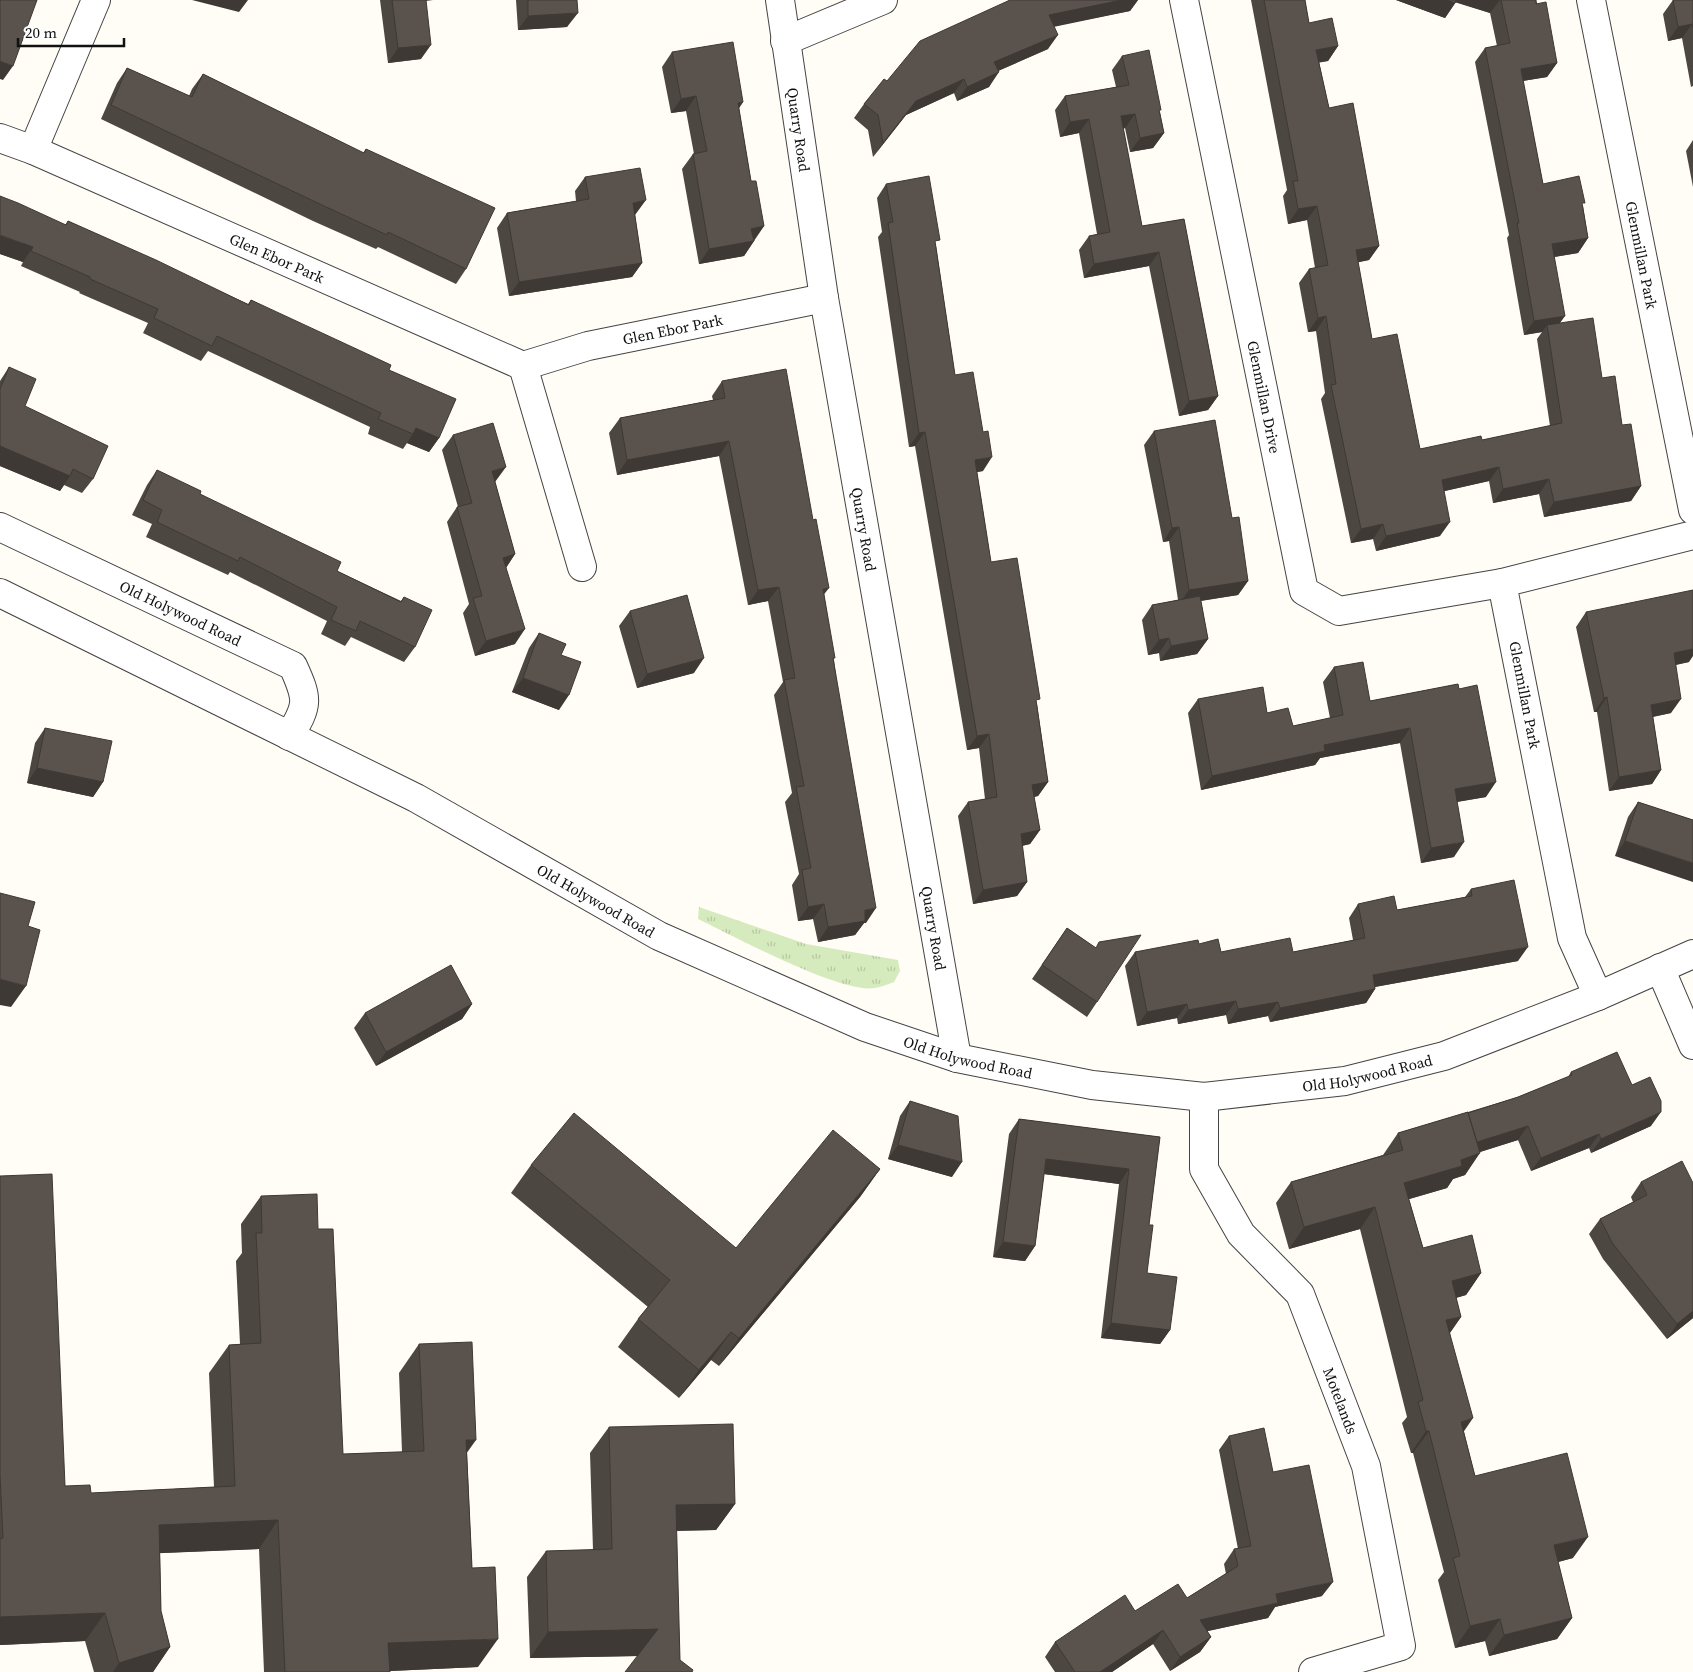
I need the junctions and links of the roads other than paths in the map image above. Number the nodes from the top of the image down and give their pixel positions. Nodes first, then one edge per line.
1 (96, 0) edge
2 (780, 0) edge
3 (883, 0) edge
4 (1184, 0) edge
5 (1591, 0) edge
6 (784, 41) junction
7 (0, 138) edge
8 (33, 150) junction
9 (824, 298) junction
10 (523, 366) junction
11 (1693, 510) edge
12 (0, 527) edge
13 (1693, 535) edge
14 (582, 567) dead end
15 (1502, 583) junction
16 (0, 594) edge
17 (289, 736) junction
18 (1693, 954) edge
19 (1660, 968) junction
20 (1598, 996) junction
21 (1693, 1046) edge
22 (957, 1058) junction
23 (1204, 1097) junction
24 (1312, 1672) edge

1 - 8 street
2 - 6 street, Quarry Road
3 - 6 street
4 - 15 street, Glenmillan Drive
5 - 11 street, Glenmillan Park
6 - 9 street, Quarry Road
7 - 8 street, Glen Ebor Park
8 - 10 street, Glen Ebor Park
9 - 10 street, Glen Ebor Park
9 - 22 street, Quarry Road
10 - 14 street
12 - 17 street, Old Holywood Road
13 - 15 street
15 - 20 street, Glenmillan Park
16 - 17 street, Old Holywood Road
17 - 22 street, Old Holywood Road
18 - 19 street, Old Holywood Road
19 - 20 street, Old Holywood Road
19 - 21 street
20 - 23 street, Old Holywood Road
22 - 23 street, Old Holywood Road
23 - 24 street, Motelands

